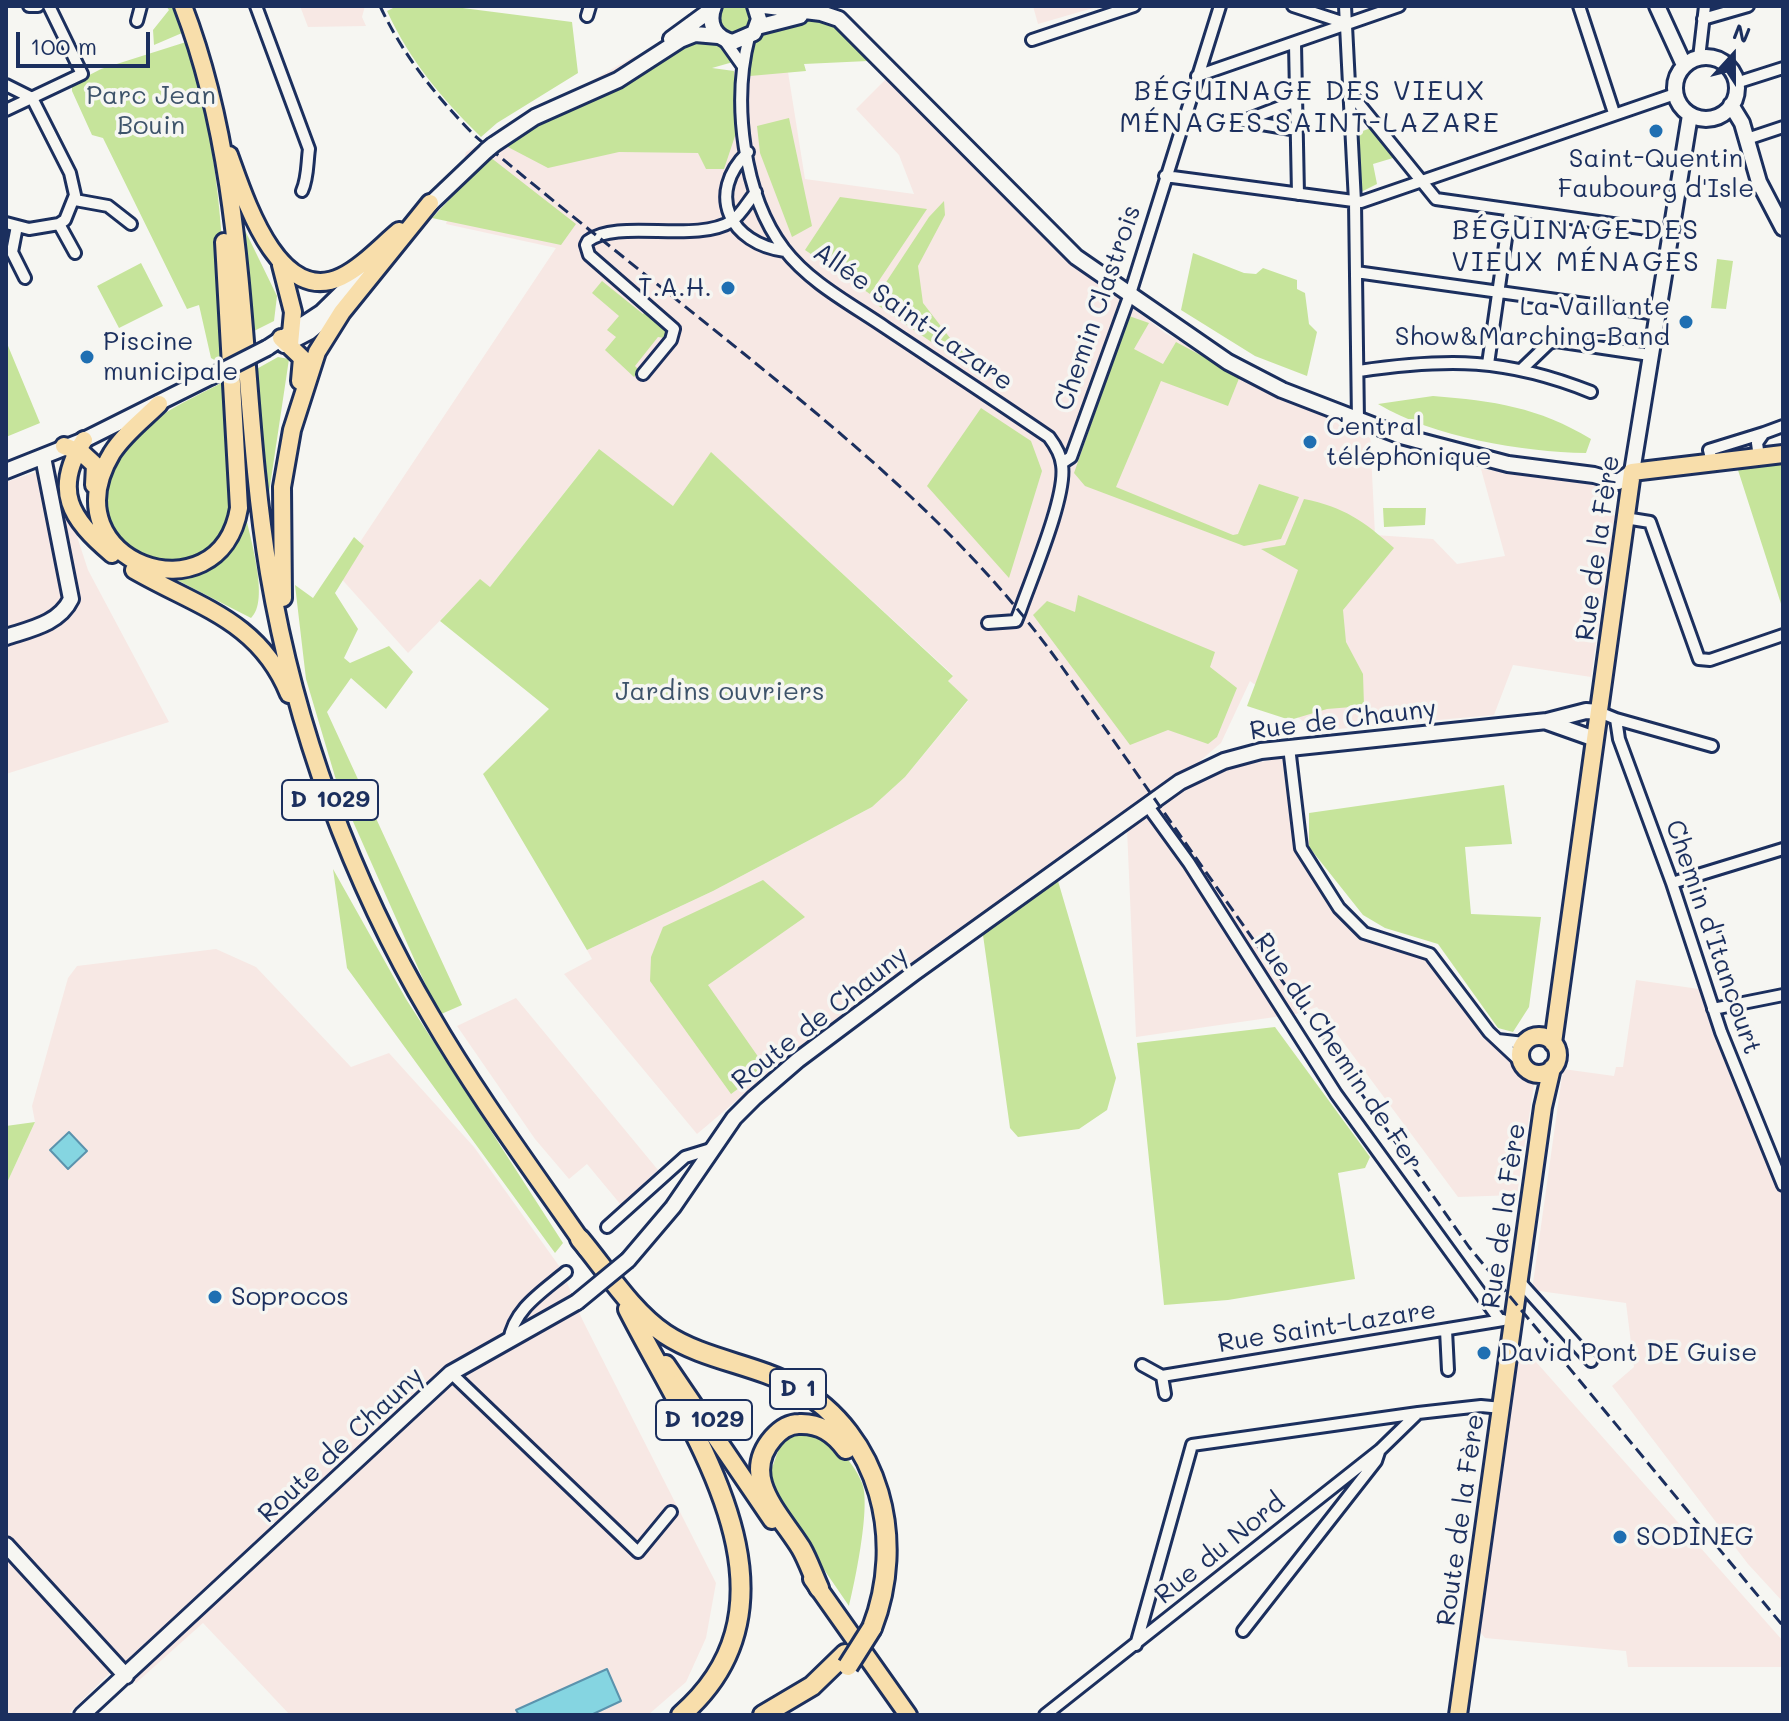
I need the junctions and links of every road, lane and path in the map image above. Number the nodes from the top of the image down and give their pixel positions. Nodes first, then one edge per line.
1 (29, 6) edge
2 (38, 6) edge
3 (49, 6) edge
4 (141, 6) edge
5 (183, 6) edge
6 (256, 6) edge
7 (755, 6) edge
8 (764, 6) edge
9 (1134, 6) edge
10 (1220, 6) edge
11 (1293, 6) edge
12 (1345, 6) edge
13 (1399, 6) edge
14 (1579, 6) edge
15 (1657, 6) edge
16 (1705, 6) edge
17 (1748, 6) edge
18 (713, 7) edge
19 (821, 13) junction
20 (1703, 19) junction
21 (137, 21) dead end
22 (1348, 24) junction
23 (753, 32) junction
24 (722, 38) junction
25 (1032, 40) dead end
26 (1295, 44) junction
27 (654, 56) junction
28 (1699, 58) junction
29 (742, 65) junction
30 (1684, 65) junction
31 (1783, 68) edge
32 (1197, 76) junction
33 (1736, 83) junction
34 (6, 85) edge
35 (1351, 94) junction
36 (1675, 94) junction
37 (32, 98) junction
38 (1296, 101) junction
39 (1731, 105) junction
40 (6, 110) edge
41 (1614, 113) junction
42 (1690, 115) junction
43 (215, 119) junction
44 (1783, 127) edge
45 (1297, 130) junction
46 (1747, 139) junction
47 (748, 152) junction
48 (222, 153) junction
49 (1165, 176) junction
50 (1420, 182) junction
51 (302, 191) dead end
52 (756, 192) junction
53 (1298, 194) junction
54 (75, 200) junction
55 (1355, 202) junction
56 (430, 203) junction
57 (1778, 208) edge
58 (1510, 210) junction
59 (733, 221) junction
60 (59, 224) junction
61 (131, 224) dead end
62 (11, 225) edge
63 (1783, 228) edge
64 (1669, 232) junction
65 (785, 251) junction
66 (75, 253) dead end
67 (278, 256) junction
68 (1356, 272) junction
69 (25, 278) dead end
70 (1498, 292) junction
71 (1129, 297) junction
72 (1657, 314) junction
73 (288, 337) junction
74 (1650, 355) junction
75 (1488, 364) junction
76 (1523, 368) junction
77 (1359, 371) junction
78 (643, 374) dead end
79 (1591, 392) dead end
80 (159, 404) junction
81 (1358, 421) junction
82 (1783, 426) edge
83 (292, 430) junction
84 (1764, 433) junction
85 (74, 447) junction
86 (1783, 454) edge
87 (1759, 457) junction
88 (1712, 462) junction
89 (1062, 463) junction
90 (47, 470) junction
91 (6, 471) edge
92 (1632, 472) junction
93 (53, 511) junction
94 (99, 516) junction
95 (1625, 518) junction
96 (988, 623) dead end
97 (1783, 635) edge
98 (6, 637) edge
99 (287, 656) junction
100 (1599, 712) junction
101 (1616, 719) junction
102 (1547, 721) junction
103 (309, 737) junction
104 (1595, 739) junction
105 (1619, 739) junction
106 (1712, 746) dead end
107 (1289, 747) junction
108 (1151, 802) junction
109 (1783, 849) edge
110 (1672, 883) junction
111 (1783, 995) edge
112 (1713, 1009) junction
113 (1498, 1040) junction
114 (1539, 1041) junction
115 (1522, 1063) junction
116 (1544, 1071) junction
117 (711, 1149) junction
118 (1783, 1185) edge
119 (607, 1227) dead end
120 (580, 1239) junction
121 (566, 1272) dead end
122 (1519, 1281) junction
123 (628, 1309) junction
124 (1508, 1324) junction
125 (1446, 1330) junction
126 (509, 1341) junction
127 (1591, 1361) dead end
128 (1142, 1365) dead end
129 (1448, 1370) dead end
130 (451, 1373) junction
131 (1162, 1376) junction
132 (1165, 1394) dead end
133 (1502, 1408) junction
134 (1418, 1413) junction
135 (1380, 1450) junction
136 (671, 1512) dead end
137 (6, 1545) edge
138 (819, 1588) junction
139 (867, 1625) junction
140 (1243, 1631) dead end
141 (1136, 1645) junction
142 (847, 1660) junction
143 (126, 1676) junction
144 (82, 1715) edge
145 (681, 1715) edge
146 (763, 1715) edge
147 (788, 1715) edge
148 (908, 1715) edge
149 (1045, 1715) edge
150 (1458, 1715) edge

1 - 2 street
3 - 37 street
4 - 21 street
5 - 43 main road, D 1029
6 - 51 street
7 - 23 street
8 - 19 street
9 - 25 street
10 - 32 street, Chemin Clastrois
11 - 22 street
12 - 22 street
13 - 22 street
14 - 41 street
15 - 30 street
16 - 20 street
17 - 20 street
18 - 24 street
18 - 27 street
19 - 23 street
19 - 71 street
20 - 28 street
22 - 26 street
22 - 35 street
23 - 24 street
23 - 29 street
24 - 27 street
24 - 29 street
26 - 32 street
26 - 38 street
27 - 56 street
28 - 30 street
28 - 33 street
29 - 47 street, Allée Saint-Lazare
30 - 36 street
31 - 33 street
32 - 49 street, Chemin Clastrois
33 - 39 street
34 - 37 street
35 - 50 street
35 - 55 street
36 - 41 street
36 - 42 street
37 - 40 street
37 - 54 street
38 - 45 street
38 - 45 street
39 - 42 street
39 - 46 street
41 - 50 street
42 - 64 street, Rue de la Fère
43 - 48 main road, D 1029
43 - 67 main road
44 - 46 street
45 - 53 street
46 - 57 street
47 - 52 street, Allée Saint-Lazare
47 - 59 street
48 - 94 main road
48 - 99 main road, D 1029
49 - 53 street
49 - 71 street, Chemin Clastrois
50 - 55 street
50 - 58 street
52 - 59 street
52 - 65 street, Allée Saint-Lazare
53 - 55 street
54 - 60 street
54 - 61 street
55 - 68 street
56 - 67 main road
56 - 73 street
56 - 83 main road
57 - 63 street
58 - 64 street
58 - 70 street
59 - 65 street
59 - 78 street
60 - 62 street
60 - 66 street
62 - 69 street
64 - 72 street, Rue de la Fère
65 - 89 street, Allée Saint-Lazare
67 - 73 main road
68 - 70 street
68 - 77 street
70 - 72 street
70 - 75 street
71 - 81 street
71 - 89 street, Chemin Clastrois
72 - 74 street, Rue de la Fère
73 - 80 street, bridge
73 - 83 main road
74 - 76 street
74 - 92 street, Rue de la Fère
75 - 76 street
75 - 77 street
76 - 79 street
77 - 81 street
80 - 85 street
80 - 94 main road
81 - 92 street
82 - 84 street
83 - 99 main road
84 - 87 street
84 - 88 street
85 - 90 main road
85 - 90 street
85 - 94 main road
86 - 87 main road
87 - 88 main road
88 - 92 main road
89 - 96 street, Chemin Clastrois
90 - 91 street
90 - 93 street
90 - 93 street
90 - 103 main road
92 - 95 main road, Rue de la Fère
93 - 98 street
95 - 97 street
95 - 100 main road, Rue de la Fère
99 - 103 main road, D 1029
100 - 101 street
100 - 102 street, Rue de Chauny
100 - 104 main road, Rue de la Fère
101 - 105 street, Chemin d'Itancourt
101 - 106 street
102 - 104 street, Rue de Chauny
102 - 107 street, Rue de Chauny
103 - 120 main road, D 1029
104 - 105 street
104 - 114 main road, Rue de la Fère
105 - 110 street, Chemin d'Itancourt
107 - 108 street, Rue de Chauny
107 - 113 street
108 - 117 street, Route de Chauny
108 - 124 street, Rue du Chemin de Fer
109 - 110 street
110 - 112 street, Chemin d'Itancourt
111 - 112 street
112 - 118 street, Chemin d'Itancourt
113 - 114 street
113 - 115 street
114 - 115 main road
114 - 116 main road, Rue de la Fère
115 - 116 main road
116 - 122 main road, Rue de la Fère
117 - 119 street
117 - 126 street, Route de Chauny, bridge
120 - 123 main road, D 1029
120 - 139 highway, D 1
121 - 126 street
122 - 124 main road, Rue de la Fère
122 - 127 street
123 - 138 main road, D 1029
123 - 145 highway
124 - 125 street, Rue Saint-Lazare
124 - 133 main road, Route de la Fère
125 - 129 street
125 - 131 street, Rue Saint-Lazare
126 - 130 street, Route de Chauny
128 - 131 street
130 - 136 street
130 - 143 street, Route de Chauny
131 - 132 street
133 - 134 street
133 - 150 main road, Route de la Fère
134 - 135 street, Rue du Nord
134 - 141 street
135 - 140 street
135 - 141 street, Rue du Nord
137 - 143 street
138 - 139 highway, D 1
138 - 148 main road, D 1029
139 - 142 highway, D 1
141 - 149 street, Rue du Nord
142 - 146 highway, D 1
142 - 147 highway, D 1
143 - 144 street, Route de Chauny

